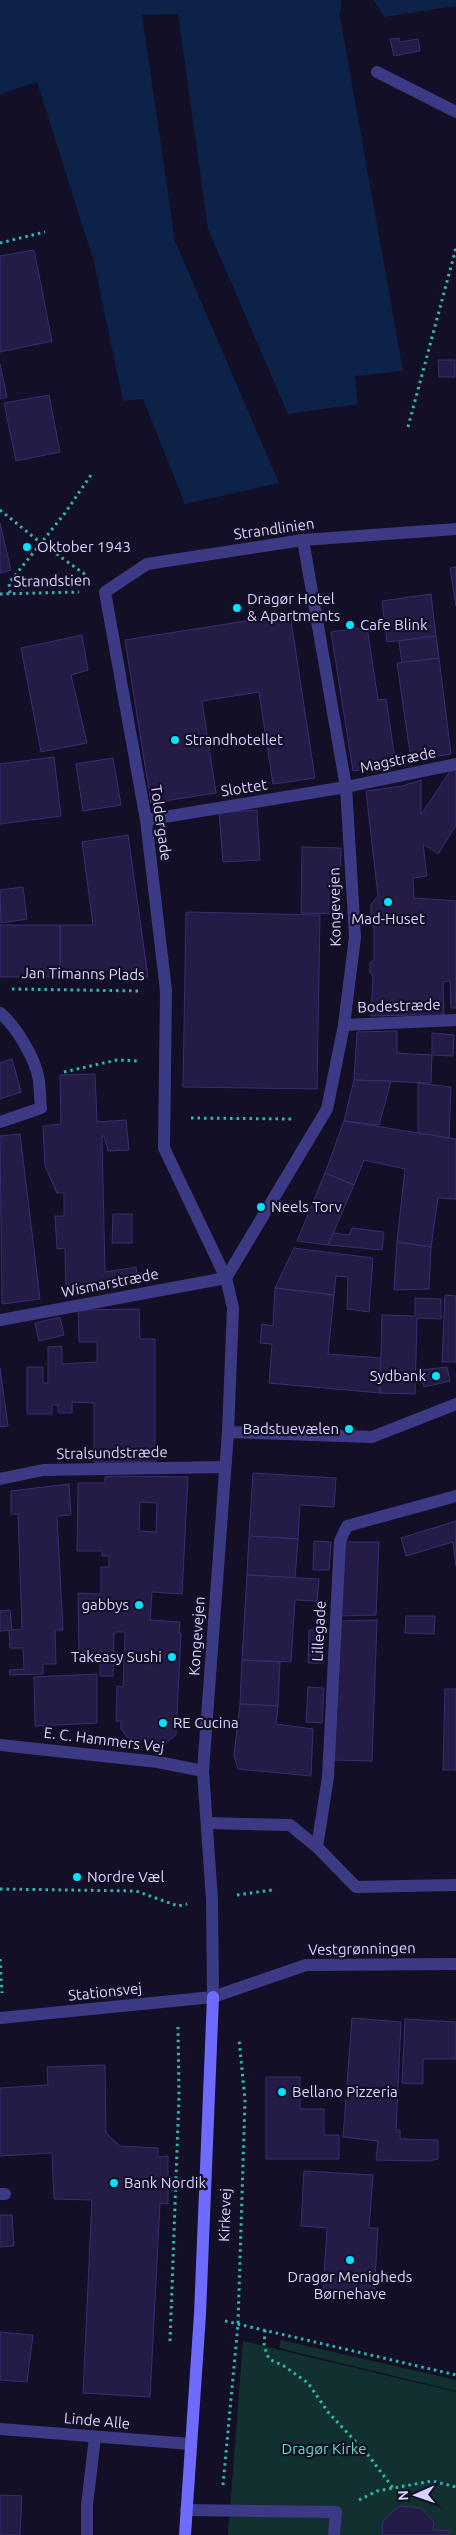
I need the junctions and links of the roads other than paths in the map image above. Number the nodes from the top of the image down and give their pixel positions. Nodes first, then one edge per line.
1 (377, 72) dead end
2 (456, 112) edge
3 (456, 529) edge
4 (303, 540) junction
5 (105, 592) joint
6 (456, 764) edge
7 (346, 787) junction
8 (146, 820) junction
9 (0, 1013) edge
10 (456, 1020) edge
11 (344, 1025) junction
12 (164, 1062) joint
13 (0, 1122) edge
14 (226, 1278) junction
15 (0, 1320) edge
16 (456, 1404) edge
17 (228, 1432) junction
18 (225, 1467) junction
19 (0, 1480) edge
20 (455, 1496) edge
21 (0, 1745) edge
22 (203, 1771) junction
23 (207, 1823) junction
24 (317, 1847) junction
25 (456, 1885) edge
26 (456, 1964) edge
27 (213, 1997) junction
28 (1, 2018) edge
29 (0, 2429) edge
30 (95, 2437) junction
31 (191, 2444) junction
32 (186, 2510) junction
33 (87, 2535) edge
34 (185, 2535) edge
35 (334, 2535) edge

1 - 2 street
3 - 4 street, Strandlinien
4 - 5 street, Strandlinien
4 - 7 street, Kongevejen
5 - 8 street, Toldergade
6 - 7 street, Magstræde
7 - 8 street, Slottet
7 - 11 street, Kongevejen
8 - 12 street, Toldergade
9 - 13 street
10 - 11 street, Bodestræde
11 - 14 street, Kongevejen
12 - 14 street, Kongevejen
14 - 15 street, Wismarstræde
14 - 17 street, Kongevejen
16 - 17 street
17 - 18 street, Kongevejen
18 - 19 street, Stralsundstræde
18 - 22 street, Kongevejen
20 - 24 street, Lillegade
21 - 22 street, E. C. Hammers Vej
22 - 23 street, Kongevejen
23 - 24 street
23 - 27 street, Kongevejen
24 - 25 street
26 - 27 street, Vestgrønningen
27 - 28 street, Stationsvej
27 - 31 main road, Kirkevej
29 - 30 street, Linde Alle
30 - 31 street, Linde Alle
30 - 33 street
31 - 32 main road, Kirkevej
32 - 34 main road, Kirkevej
32 - 35 street

